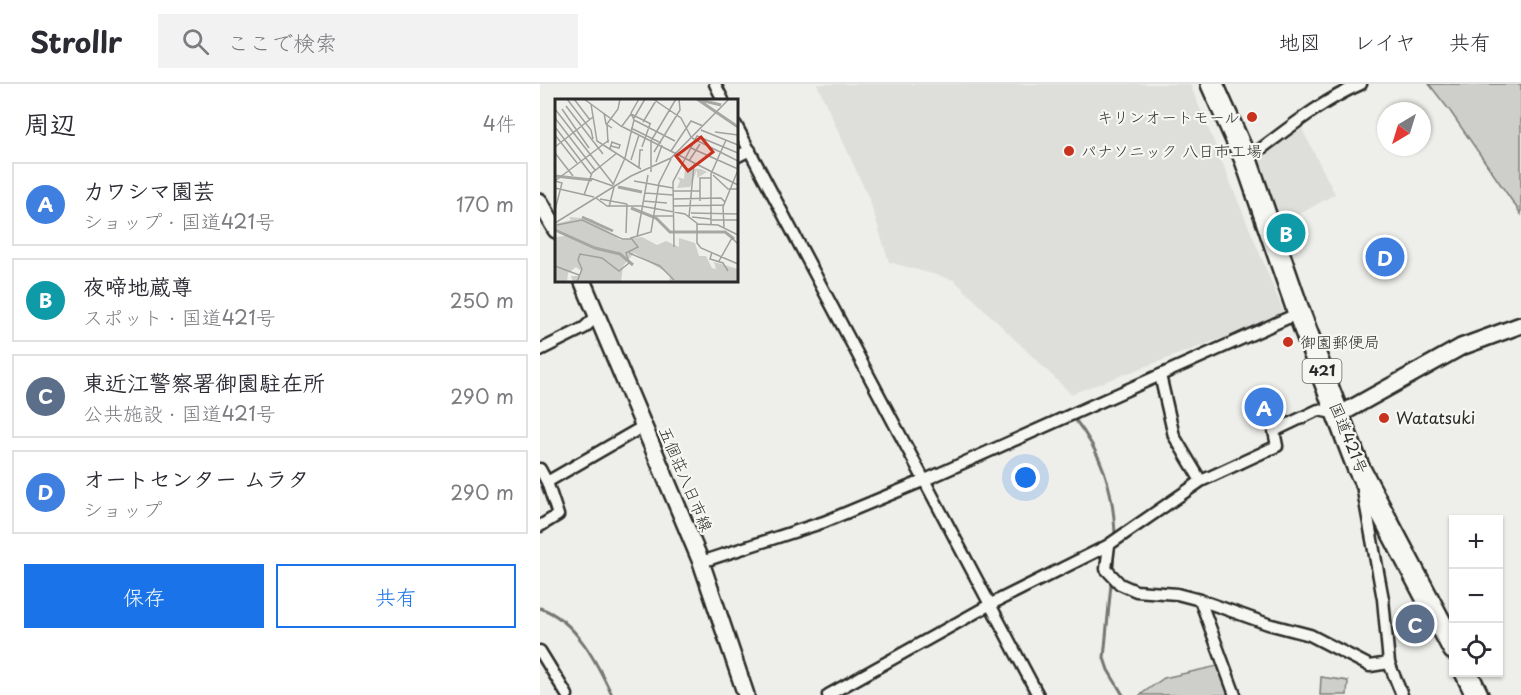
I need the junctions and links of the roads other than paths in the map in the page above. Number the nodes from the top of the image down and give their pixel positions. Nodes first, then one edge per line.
1 (715, 84) edge
2 (1212, 84) edge
3 (1361, 84) edge
4 (722, 99) edge
5 (738, 129) edge
6 (750, 150) junction
7 (738, 156) edge
8 (1246, 160) junction
9 (540, 202) edge
10 (555, 228) edge
11 (583, 282) edge
12 (1299, 313) junction
13 (598, 315) junction
14 (1521, 325) edge
15 (540, 350) edge
16 (1160, 375) junction
17 (1340, 415) junction
18 (644, 426) junction
19 (1359, 467) junction
20 (540, 469) edge
21 (925, 480) junction
22 (1201, 481) junction
23 (547, 482) junction
24 (540, 526) edge
25 (1108, 545) junction
26 (701, 562) junction
27 (1200, 600) junction
28 (991, 604) junction
29 (1449, 639) edge
30 (540, 651) edge
31 (1389, 663) junction
32 (1468, 677) edge
33 (567, 695) edge
34 (746, 695) edge
35 (828, 695) edge
36 (1038, 695) edge
37 (1235, 695) edge
38 (1402, 695) edge
39 (1477, 695) edge

1 - 4 street
2 - 8 highway, 国道421号 / 421
3 - 8 street
5 - 6 street
6 - 7 street
6 - 21 street
8 - 12 highway, 国道421号 / 421
9 - 10 main road
11 - 13 main road, 五個荘八日市線
12 - 16 street
12 - 17 highway, 国道421号 / 421
13 - 15 street
13 - 18 main road, 五個荘八日市線
14 - 17 main road
16 - 21 street
16 - 22 street
17 - 19 highway, 国道421号 / 421
17 - 22 street
18 - 23 street
18 - 26 main road, 五個荘八日市線
19 - 29 highway, 国道421号 / 421
19 - 31 street
20 - 23 street
21 - 26 street
21 - 28 street
22 - 25 street
23 - 24 street
25 - 27 street
25 - 28 street
26 - 34 main road, 五個荘八日市線
27 - 31 street
27 - 37 street
28 - 35 street
28 - 36 street
30 - 33 street
31 - 38 street
32 - 39 highway

